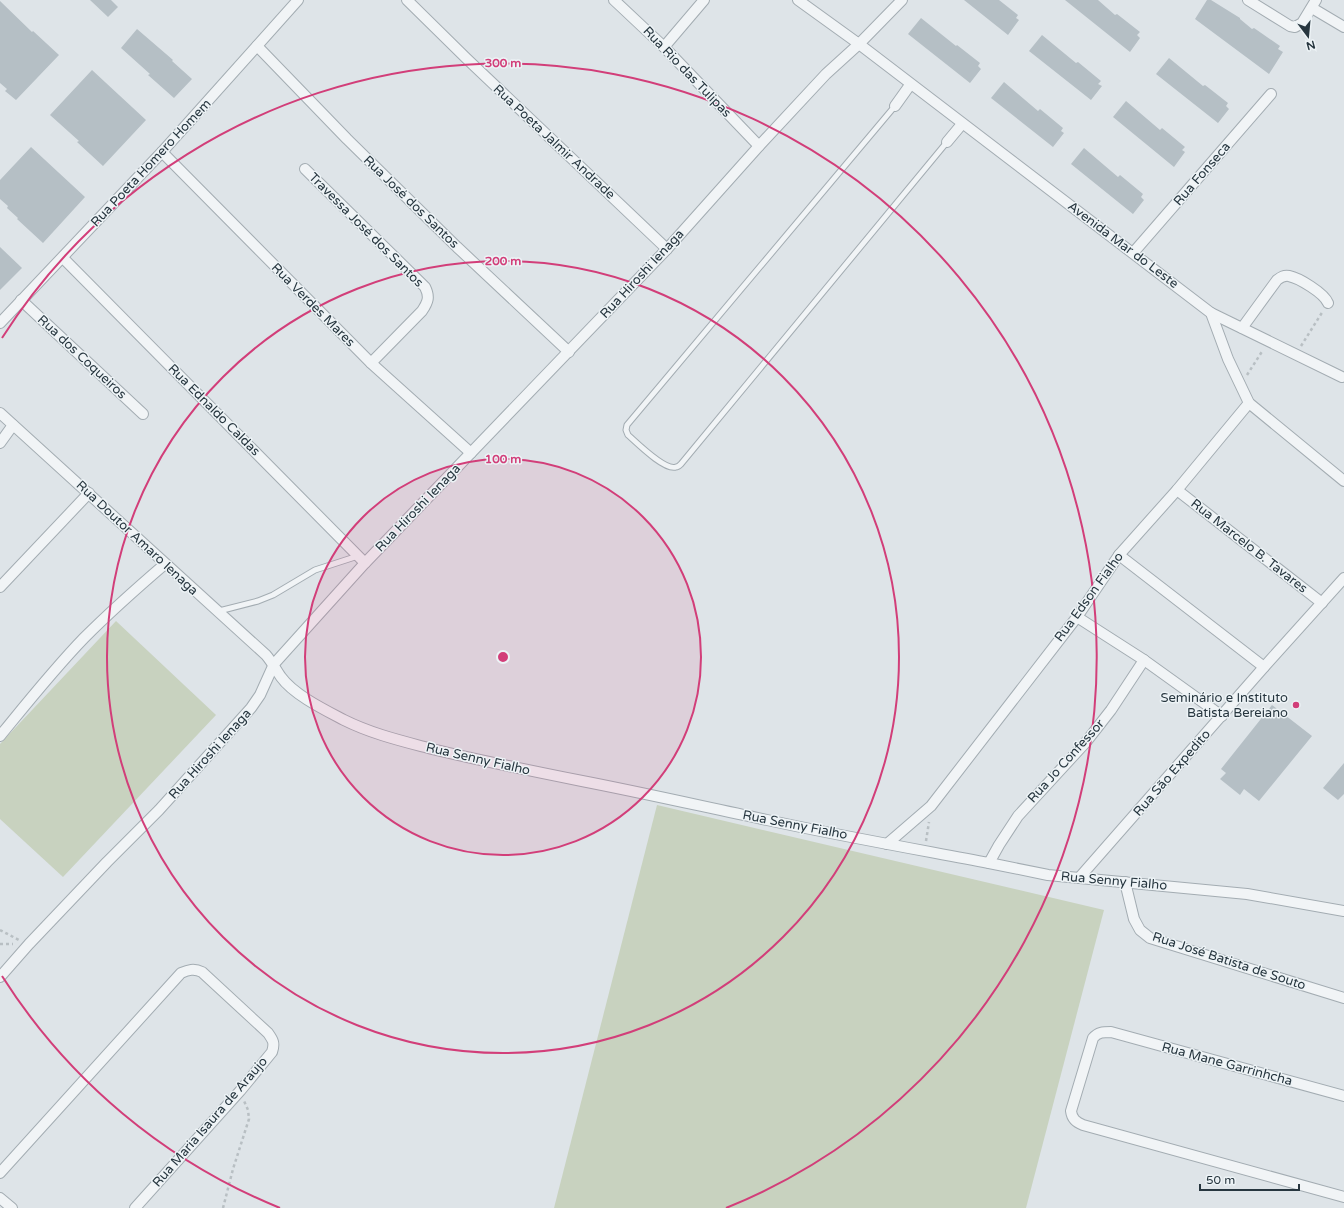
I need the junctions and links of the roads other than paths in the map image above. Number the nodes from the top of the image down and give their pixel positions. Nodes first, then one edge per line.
1 (298, 0) edge
2 (407, 0) edge
3 (614, 0) edge
4 (704, 0) edge
5 (798, 0) edge
6 (902, 0) edge
7 (1248, 0) edge
8 (1314, 4) edge
9 (1344, 27) edge
10 (858, 44) junction
11 (257, 46) junction
12 (664, 46) junction
13 (910, 85) junction
14 (1271, 94) dead end
15 (894, 106) joint
16 (962, 124) junction
17 (947, 142) joint
18 (759, 146) junction
19 (162, 152) junction
20 (305, 169) dead end
21 (667, 249) junction
22 (1133, 253) junction
23 (63, 258) junction
24 (21, 300) junction
25 (1328, 303) road end
26 (1211, 313) junction
27 (0, 323) edge
28 (1242, 328) junction
29 (569, 352) junction
30 (370, 363) junction
31 (1342, 377) dead end
32 (1249, 403) junction
33 (0, 413) edge
34 (144, 414) dead end
35 (13, 425) junction
36 (0, 443) edge
37 (471, 453) junction
38 (1344, 480) edge
39 (1177, 490) junction
40 (89, 493) junction
41 (1119, 555) junction
42 (362, 560) junction
43 (165, 564) junction
44 (1344, 578) edge
45 (0, 587) edge
46 (1322, 603) junction
47 (218, 611) junction
48 (1077, 616) junction
49 (1144, 660) junction
50 (274, 664) junction
51 (1264, 666) junction
52 (1222, 716) junction
53 (0, 736) edge
54 (887, 844) junction
55 (989, 863) junction
56 (1079, 878) junction
57 (1125, 882) junction
58 (1344, 911) edge
59 (0, 977) edge
60 (1344, 998) edge
61 (1344, 1096) edge
62 (0, 1173) edge
63 (1344, 1197) edge
64 (0, 1198) edge
65 (12, 1208) edge
66 (134, 1208) edge

1 - 11 street, Rua Poeta Homero Homem
2 - 21 street, Rua Poeta Jalmir Andrade
3 - 12 street, Rua Rio das Tulipas
4 - 12 street
5 - 10 street, Avenida Mar do Leste
6 - 10 street, Rua Hiroshi Ienaga
7 - 8 street
8 - 9 street
10 - 13 street, Avenida Mar do Leste
10 - 18 street, Rua Hiroshi Ienaga
11 - 19 street, Rua Poeta Homero Homem
11 - 29 street, Rua José dos Santos
12 - 18 street, Rua Rio das Tulipas
13 - 15 street
13 - 16 street, Avenida Mar do Leste
14 - 22 street, Rua Fonseca
15 - 17 lane
16 - 17 street
16 - 22 street, Avenida Mar do Leste
18 - 21 street, Rua Hiroshi Ienaga
19 - 23 street, Rua Poeta Homero Homem
19 - 30 street, Rua Verdes Mares
20 - 30 street, Travessa José dos Santos
21 - 29 street, Rua Hiroshi Ienaga
22 - 26 street, Avenida Mar do Leste
23 - 24 street, Rua Poeta Homero Homem
23 - 42 street, Rua Ednaldo Caldas
24 - 27 street, Rua Poeta Homero Homem
24 - 34 street, Rua dos Coqueiros
25 - 28 street
26 - 28 street, Avenida Mar do Leste
26 - 32 street
28 - 31 street, Avenida Mar do Leste
29 - 37 street, Rua Hiroshi Ienaga
30 - 37 street, Rua Verdes Mares
32 - 38 street
32 - 39 street, Rua Edson Fialho
33 - 35 street, Rua Doutor Amaro Ienaga
35 - 36 street
35 - 40 street, Rua Doutor Amaro Ienaga
37 - 42 street, Rua Hiroshi Ienaga
39 - 41 street, Rua Edson Fialho
39 - 46 street, Rua Marcelo B. Tavares
40 - 43 street, Rua Doutor Amaro Ienaga
40 - 45 street
41 - 48 street, Rua Edson Fialho
41 - 51 street
42 - 47 lane
42 - 50 street, Rua Hiroshi Ienaga
43 - 47 street, Rua Doutor Amaro Ienaga
43 - 53 street
44 - 46 street, Rua São Expedito
46 - 51 street, Rua São Expedito
47 - 50 street, Rua Doutor Amaro Ienaga
48 - 49 street
48 - 54 street, Rua Edson Fialho
49 - 52 street
49 - 55 street, Rua Jo Confessor
50 - 54 street, Rua Senny Fialho
50 - 59 street, Rua Hiroshi Ienaga
51 - 52 street, Rua São Expedito
52 - 56 street, Rua São Expedito
54 - 55 street, Rua Senny Fialho
55 - 56 street, Rua Senny Fialho
56 - 57 street, Rua Senny Fialho
57 - 58 street, Rua Senny Fialho
57 - 60 street, Rua José Batista de Souto
61 - 63 street, Rua Mane Garrinhcha
62 - 66 street, Rua Maria Isaura de Araujo
64 - 65 street

